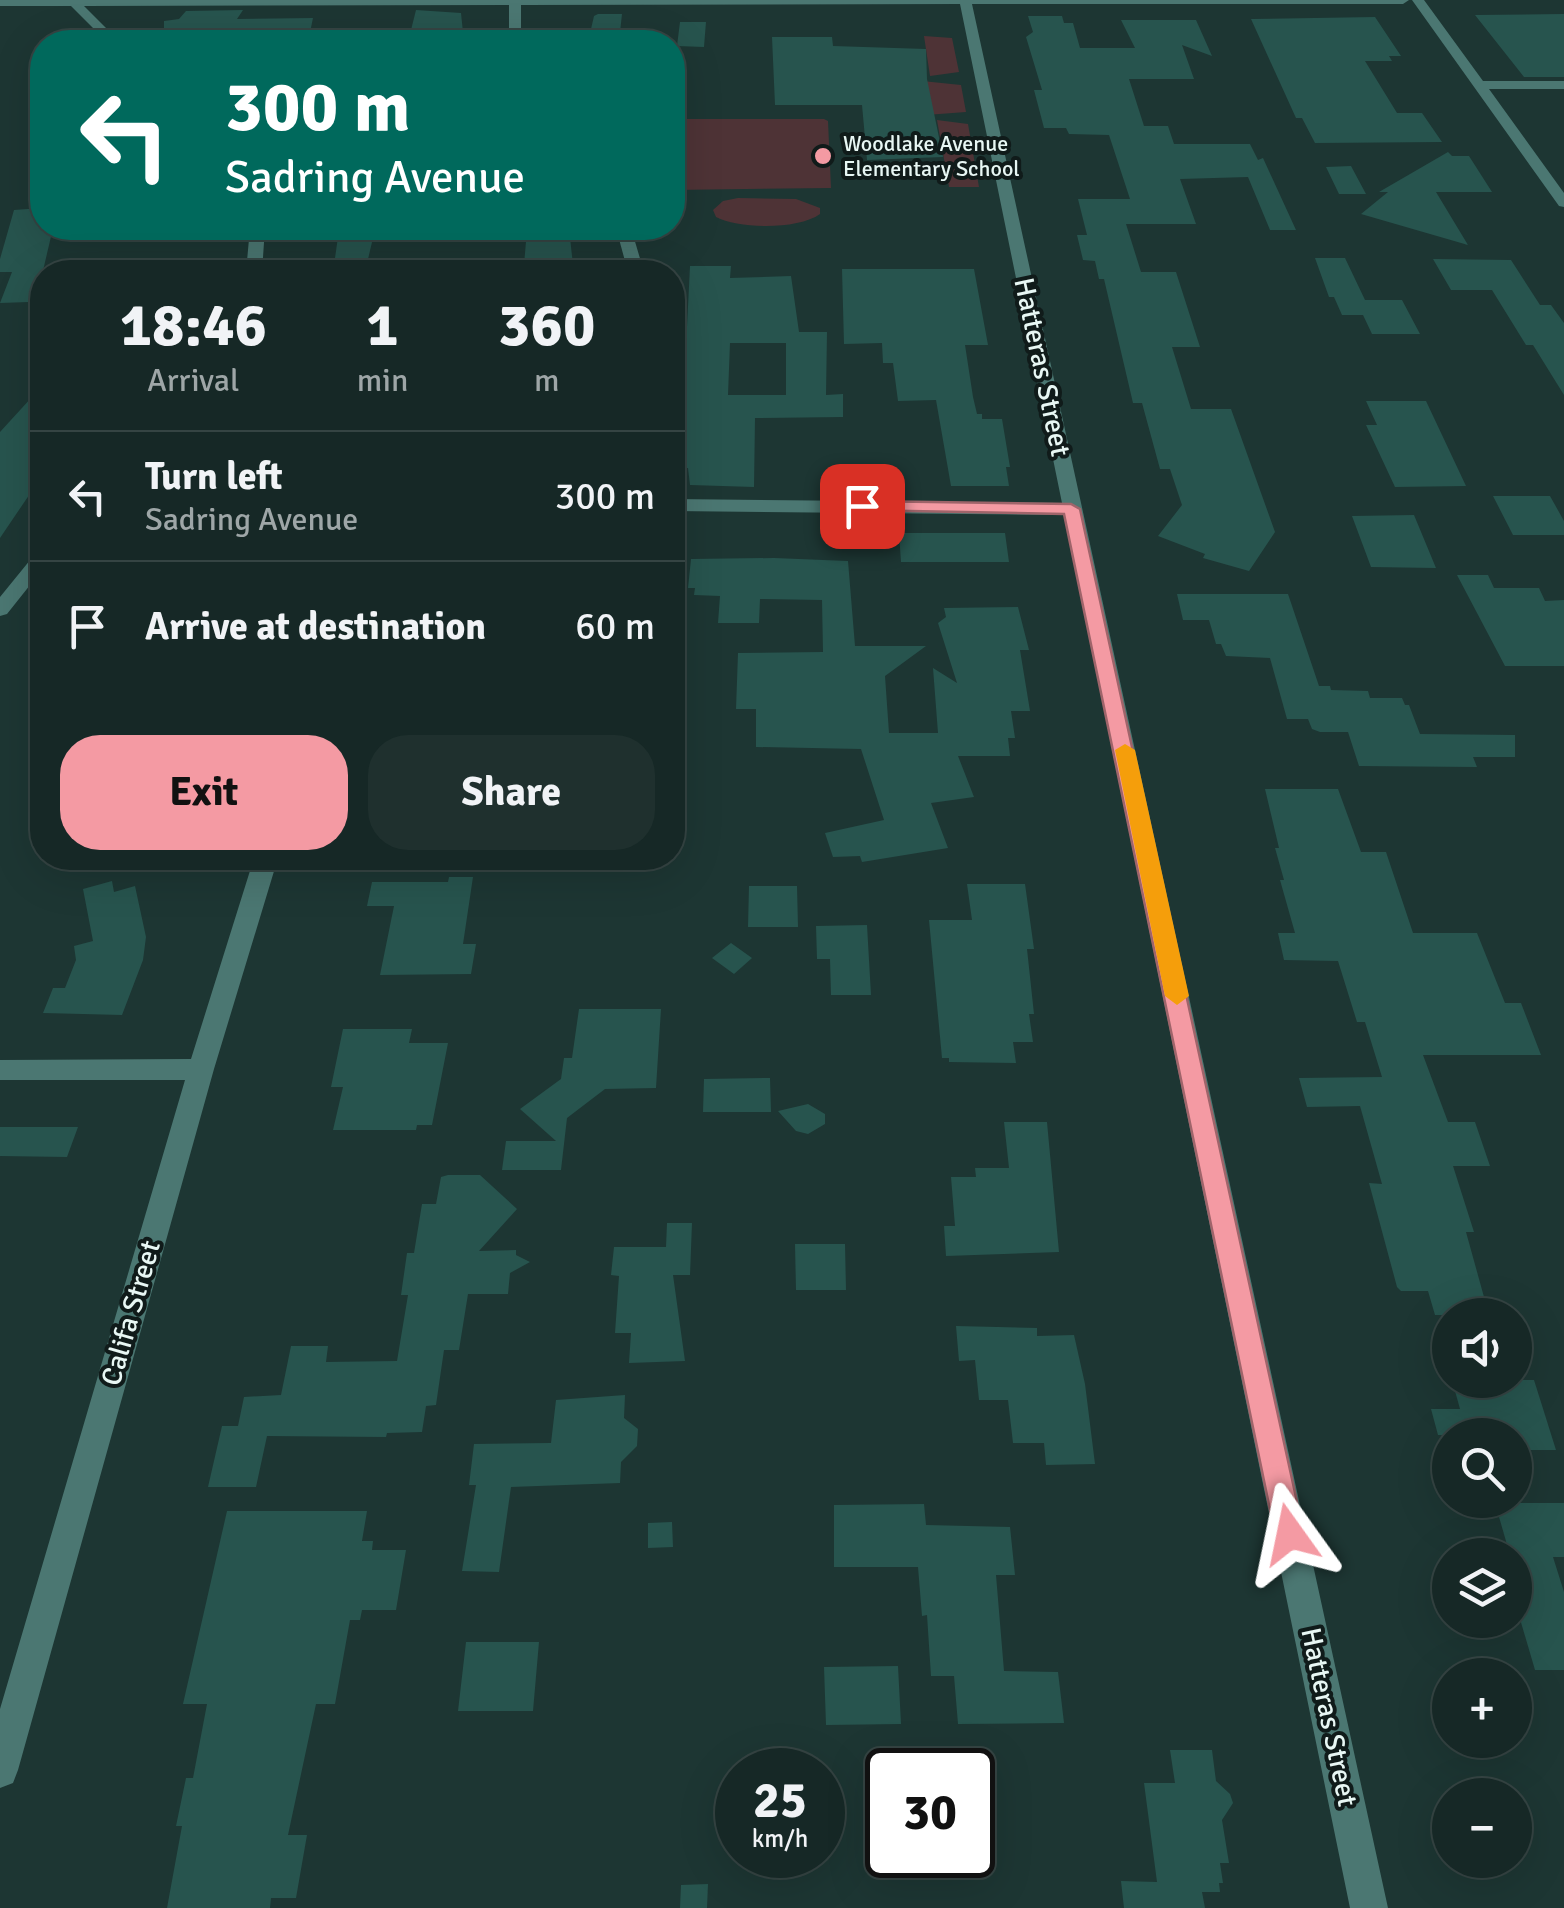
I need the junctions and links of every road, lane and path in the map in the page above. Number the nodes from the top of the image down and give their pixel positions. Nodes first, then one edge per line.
1 (965, 0) edge
2 (1404, 0) edge
3 (1418, 0) edge
4 (73, 1) edge
5 (515, 1) edge
6 (0, 2) edge
7 (102, 30) edge
8 (516, 30) edge
9 (1479, 84) junction
10 (1564, 85) edge
11 (1564, 203) edge
12 (685, 506) edge
13 (1071, 509) junction
14 (30, 573) edge
15 (0, 610) edge
16 (262, 870) edge
17 (200, 1069) junction
18 (0, 1070) edge
19 (0, 1770) edge
20 (1369, 1908) edge

1 - 2 street
1 - 5 street
1 - 13 street, Hatteras Street
3 - 9 street
4 - 5 street
4 - 6 street
4 - 7 street
5 - 8 street
9 - 10 street
9 - 11 street
12 - 13 street
13 - 20 street, Hatteras Street
14 - 15 street
16 - 17 street, Califa Street
17 - 18 street
17 - 19 street, Califa Street

